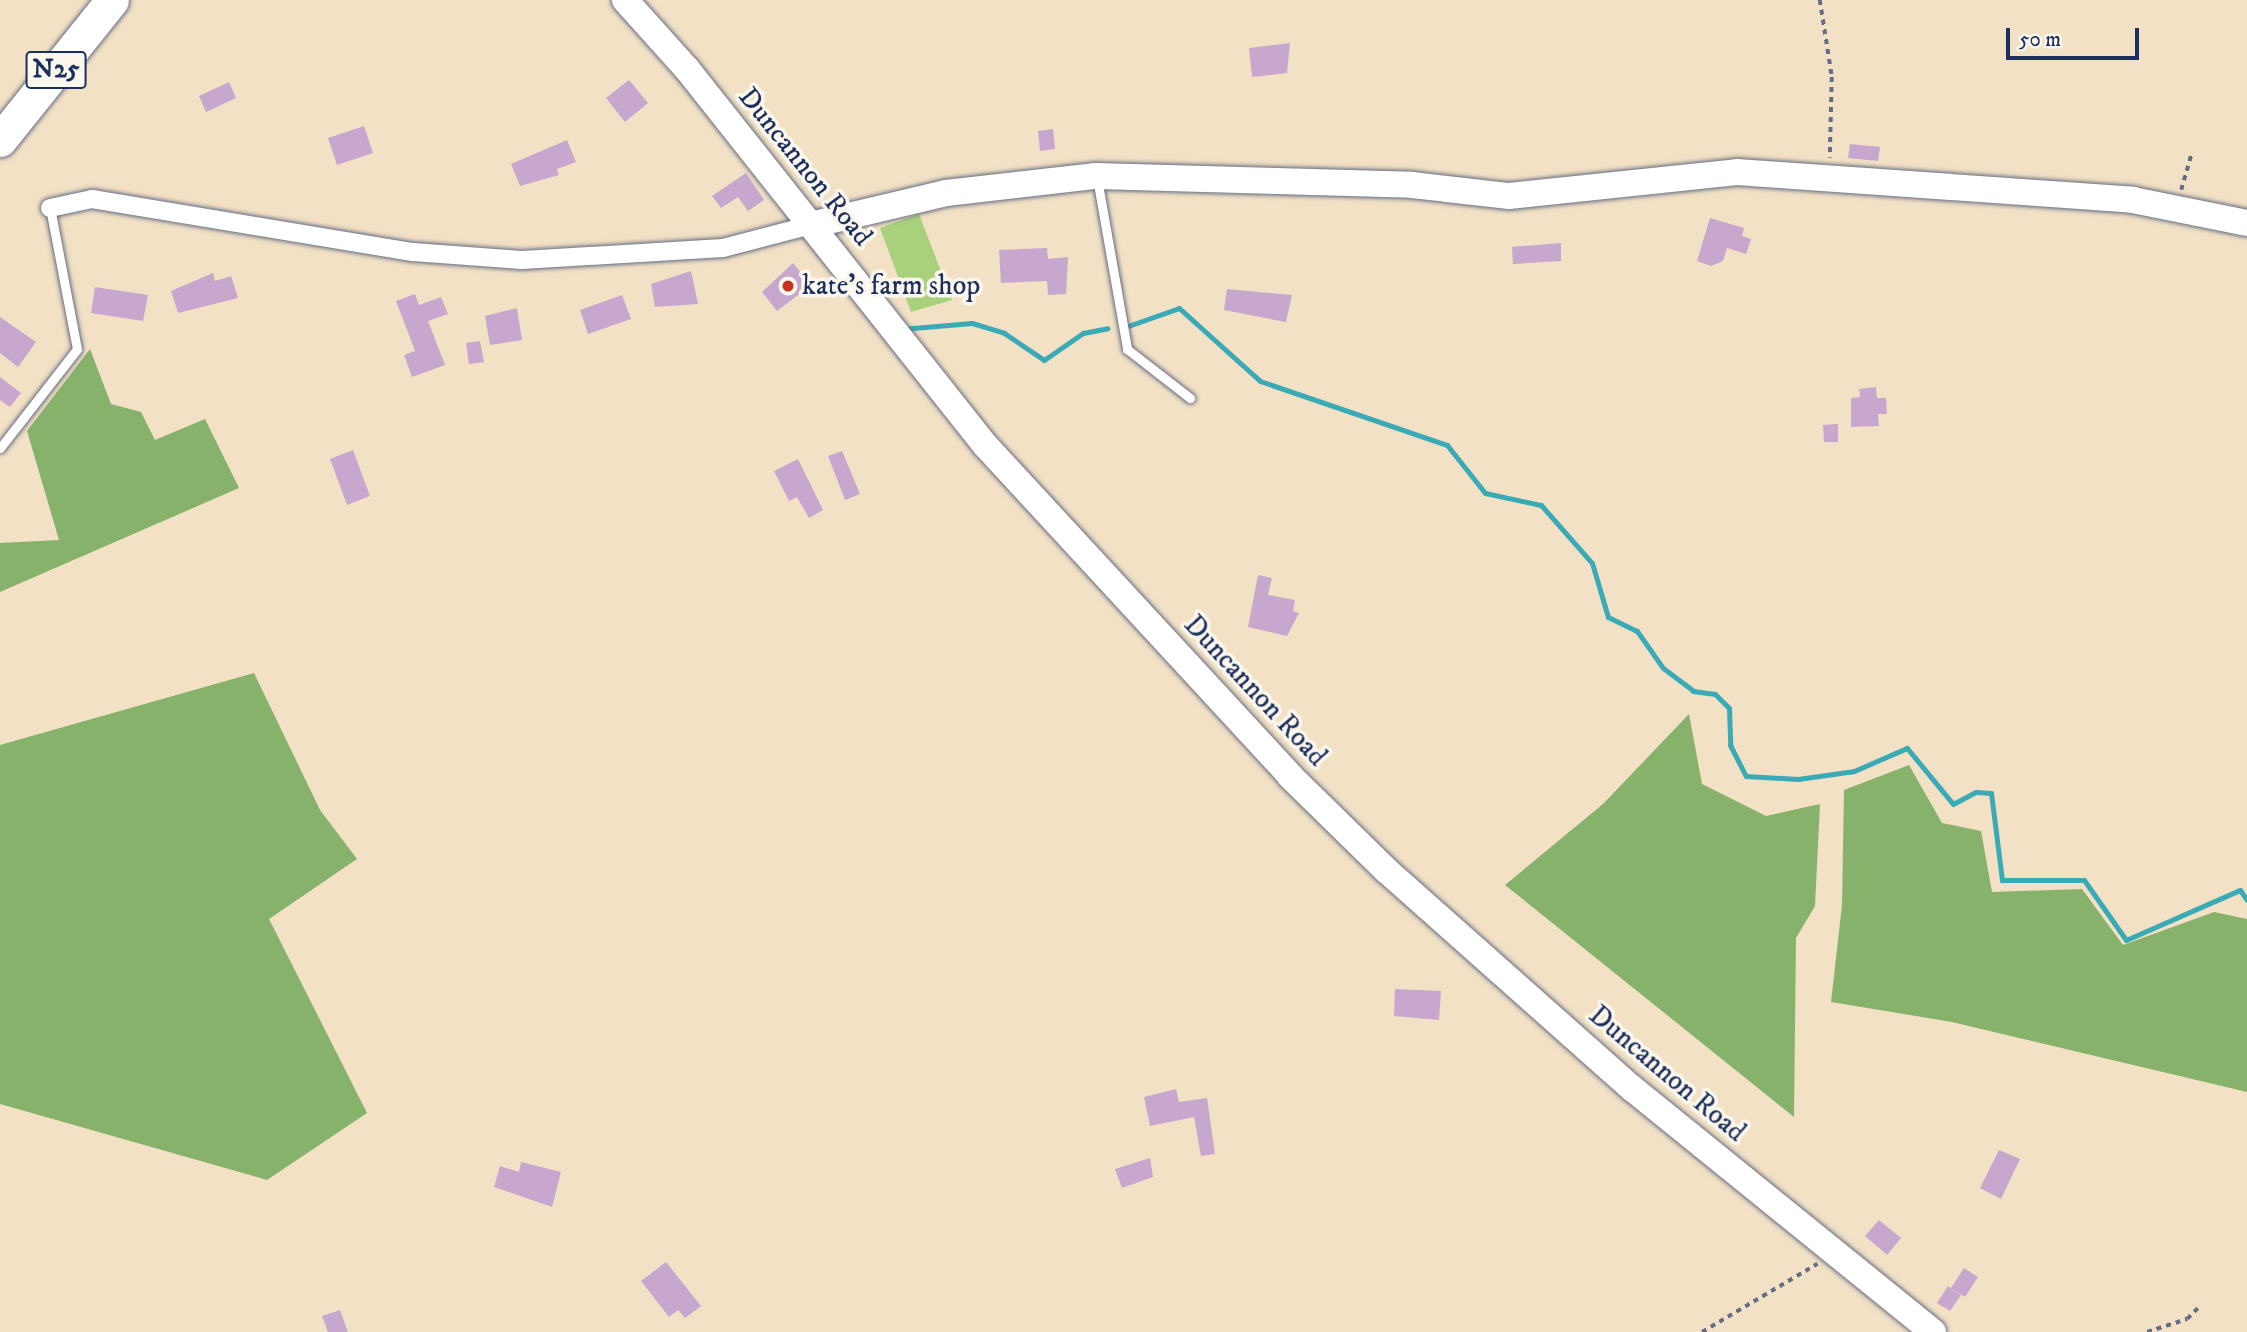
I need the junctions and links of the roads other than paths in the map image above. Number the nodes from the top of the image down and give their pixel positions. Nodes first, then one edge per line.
1 (113, 0) edge
2 (625, 0) edge
3 (0, 140) edge
4 (1096, 176) junction
5 (50, 208) joint
6 (2247, 223) edge
7 (811, 225) junction
8 (1190, 398) dead end
9 (0, 448) edge
10 (1933, 1332) edge

1 - 3 highway, N25
2 - 7 main road, Duncannon Road
4 - 6 main road
4 - 7 main road
4 - 8 lane
5 - 7 street
5 - 9 lane
7 - 10 main road, Duncannon Road

